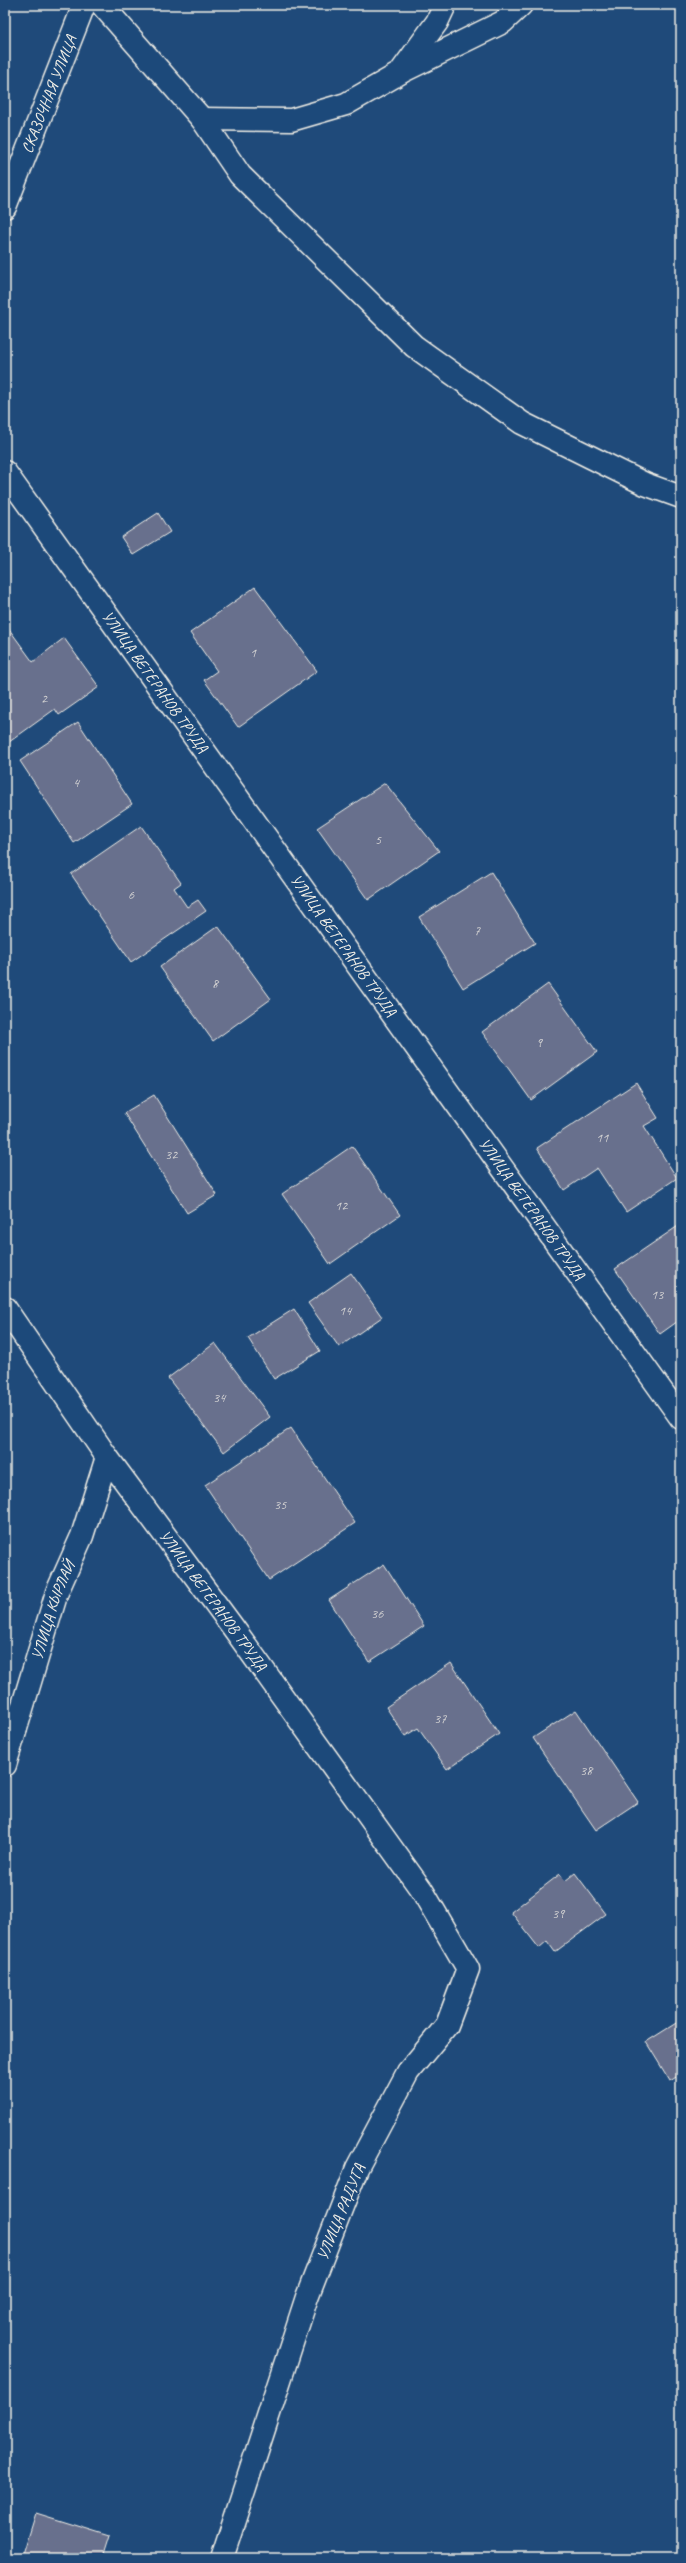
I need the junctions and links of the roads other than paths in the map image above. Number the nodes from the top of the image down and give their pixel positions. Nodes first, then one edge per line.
1 (84, 5) edge
2 (102, 5) edge
3 (445, 5) edge
4 (521, 5) edge
5 (400, 73) junction
6 (202, 119) junction
7 (5, 206) edge
8 (5, 472) edge
9 (681, 497) edge
10 (5, 1308) edge
11 (681, 1418) edge
12 (107, 1457) junction
13 (5, 1765) edge
14 (422, 1892) joint
15 (222, 2558) edge

1 - 7 street, СКАЗОЧНАЯ УЛИЦА
2 - 6 street
3 - 5 street
4 - 5 street
5 - 6 street
6 - 9 street
8 - 11 street, УЛИЦА ВЕТЕРАНОВ ТРУДА
10 - 12 street, УЛИЦА ВЕТЕРАНОВ ТРУДА
12 - 13 street, УЛИЦА КЫРЛАЙ
12 - 14 street, УЛИЦА ВЕТЕРАНОВ ТРУДА
14 - 15 street, УЛИЦА РАДУГА

